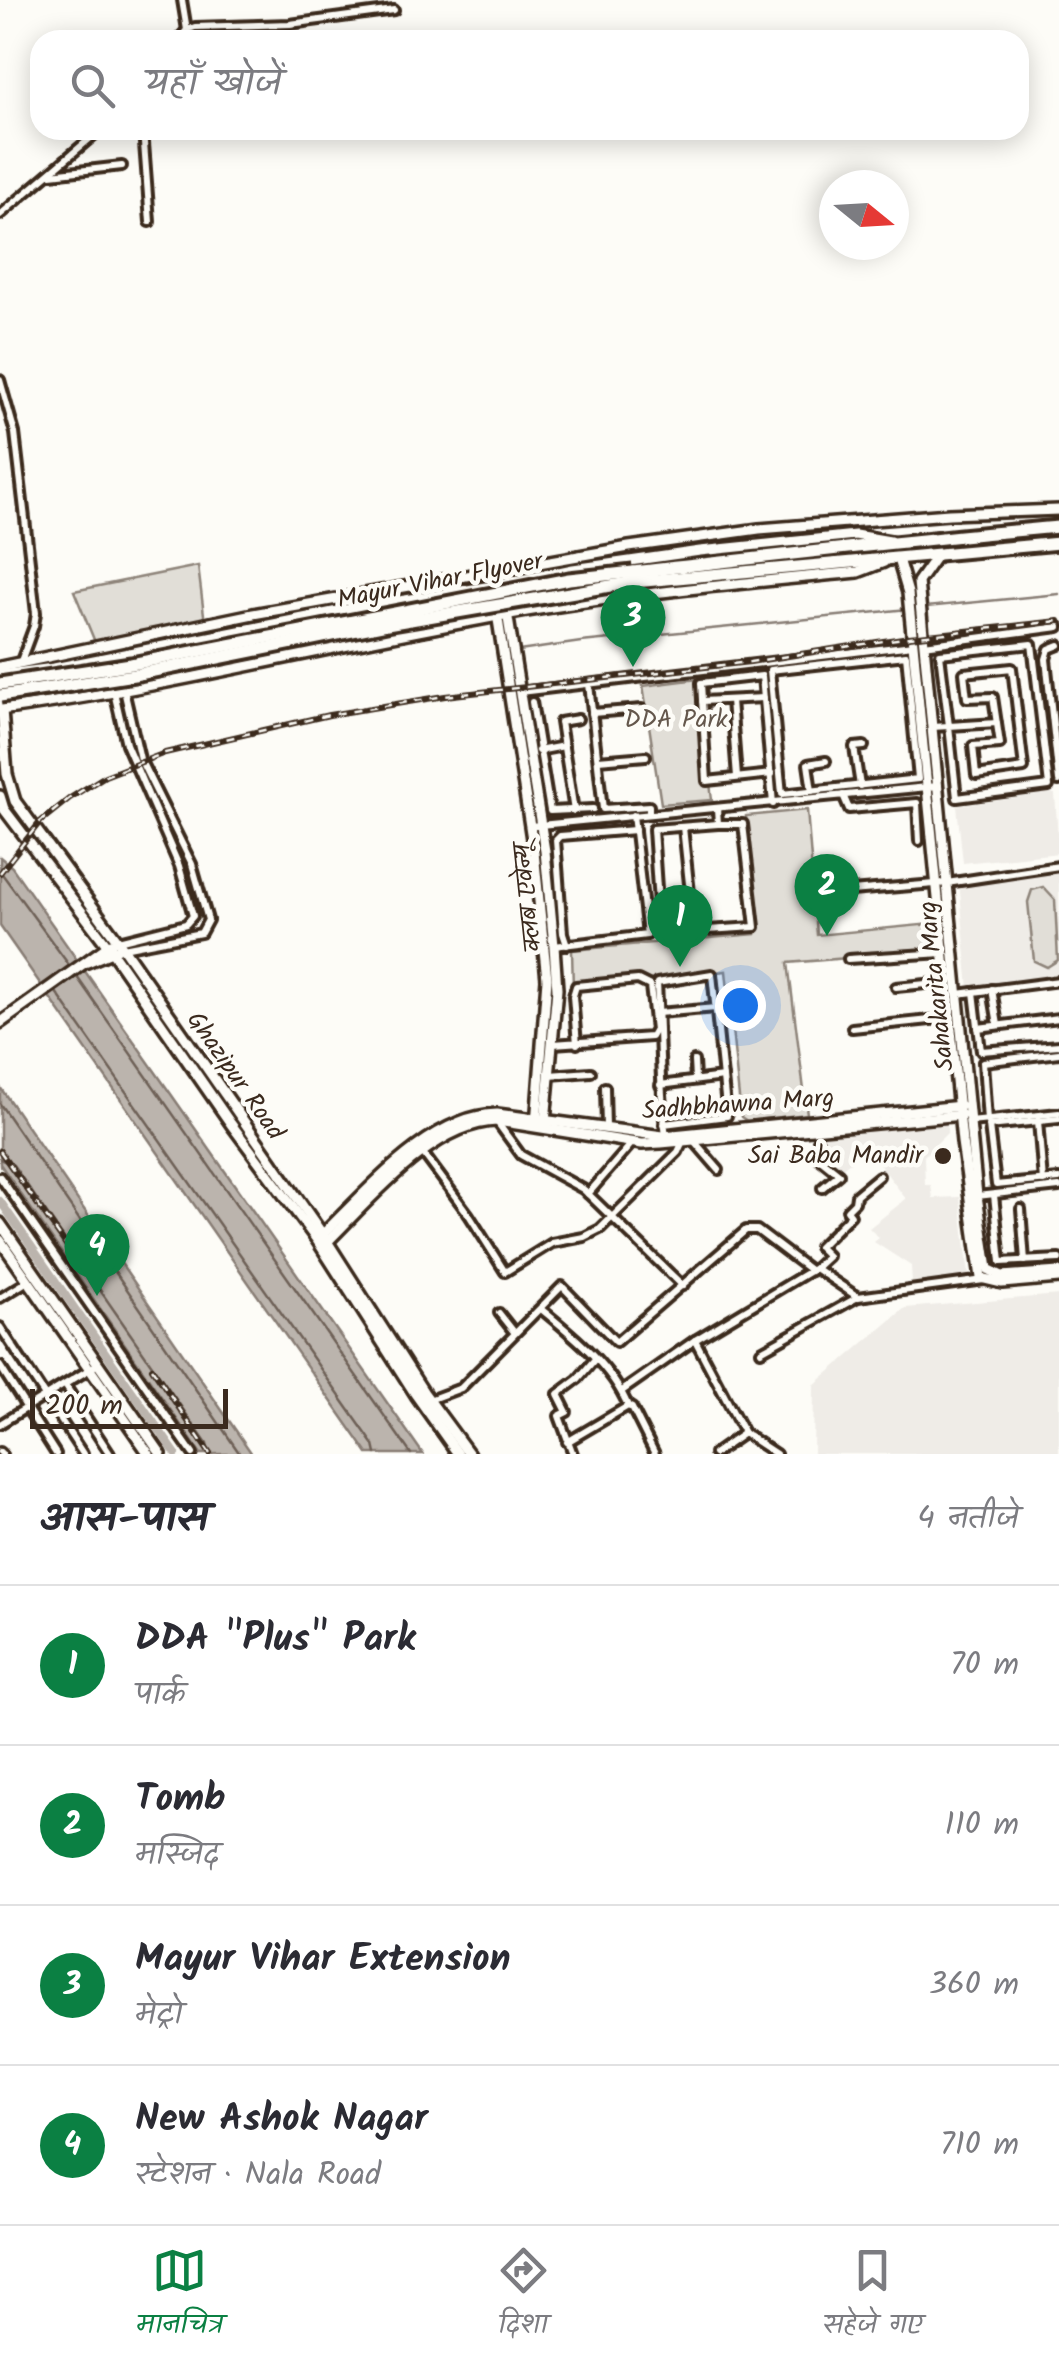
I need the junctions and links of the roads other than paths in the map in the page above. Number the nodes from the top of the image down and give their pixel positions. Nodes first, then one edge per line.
1 (182, 0) edge
2 (394, 10) dead end
3 (188, 30) joint
4 (86, 140) edge
5 (144, 140) edge
6 (122, 166) dead end
7 (50, 174) junction
8 (0, 215) edge
9 (150, 222) dead end
10 (0, 380) edge
11 (1059, 510) edge
12 (1059, 527) edge
13 (891, 541) junction
14 (1059, 543) edge
15 (937, 555) junction
16 (894, 559) junction
17 (574, 569) junction
18 (497, 585) junction
19 (580, 603) junction
20 (343, 605) junction
21 (503, 615) junction
22 (916, 626) junction
23 (1059, 628) edge
24 (918, 645) junction
25 (1059, 645) edge
26 (21, 662) junction
27 (511, 666) junction
28 (0, 672) edge
29 (0, 684) edge
30 (589, 684) junction
31 (119, 691) junction
32 (520, 692) junction
33 (0, 696) edge
34 (764, 698) junction
35 (731, 700) junction
36 (702, 701) junction
37 (532, 702) dead end
38 (642, 709) dead end
39 (1, 710) edge
40 (592, 713) junction
41 (578, 719) dead end
42 (997, 723) junction
43 (932, 726) junction
44 (948, 726) junction
45 (564, 746) junction
46 (864, 746) dead end
47 (538, 752) junction
48 (646, 756) dead end
49 (598, 760) junction
50 (826, 761) dead end
51 (772, 774) junction
52 (737, 776) junction
53 (1059, 780) edge
54 (925, 785) junction
55 (860, 786) junction
56 (812, 791) junction
57 (844, 795) junction
58 (0, 796) edge
59 (788, 798) junction
60 (773, 804) junction
61 (593, 808) dead end
62 (718, 808) junction
63 (574, 811) junction
64 (649, 814) junction
65 (634, 816) junction
66 (575, 821) junction
67 (718, 824) junction
68 (535, 825) junction
69 (683, 827) junction
70 (635, 830) junction
71 (919, 841) dead end
72 (1059, 866) edge
73 (942, 882) junction
74 (827, 892) dead end
75 (691, 903) dead end
76 (190, 922) junction
77 (205, 928) junction
78 (567, 945) junction
79 (554, 946) junction
80 (111, 948) junction
81 (943, 953) junction
82 (848, 958) dead end
83 (1059, 980) edge
84 (946, 982) junction
85 (896, 988) dead end
86 (992, 989) junction
87 (974, 992) junction
88 (958, 994) junction
89 (716, 1008) junction
90 (658, 1012) junction
91 (950, 1018) junction
92 (1059, 1018) edge
93 (0, 1023) edge
94 (998, 1025) junction
95 (852, 1028) dead end
96 (978, 1028) junction
97 (553, 1044) junction
98 (576, 1044) junction
99 (1059, 1045) edge
100 (1059, 1053) edge
101 (694, 1060) dead end
102 (591, 1072) dead end
103 (549, 1076) junction
104 (723, 1077) junction
105 (695, 1079) junction
106 (660, 1085) junction
107 (606, 1087) dead end
108 (965, 1112) junction
109 (1059, 1116) edge
110 (496, 1120) junction
111 (987, 1120) junction
112 (1038, 1121) junction
113 (540, 1123) junction
114 (664, 1124) junction
115 (606, 1129) junction
116 (666, 1136) junction
117 (688, 1141) junction
118 (818, 1141) dead end
119 (633, 1142) junction
120 (423, 1153) junction
121 (993, 1160) junction
122 (974, 1161) junction
123 (719, 1170) dead end
124 (879, 1176) dead end
125 (0, 1177) edge
126 (1059, 1179) edge
127 (1044, 1180) junction
128 (822, 1188) dead end
129 (1059, 1188) edge
130 (588, 1194) junction
131 (994, 1195) junction
132 (978, 1196) junction
133 (1021, 1209) dead end
134 (614, 1218) junction
135 (0, 1224) edge
136 (0, 1240) edge
137 (322, 1241) junction
138 (1059, 1259) edge
139 (1025, 1262) junction
140 (813, 1269) junction
141 (1059, 1275) edge
142 (988, 1278) junction
143 (35, 1285) junction
144 (683, 1286) junction
145 (858, 1297) junction
146 (0, 1298) edge
147 (541, 1309) junction
148 (500, 1313) dead end
149 (0, 1327) edge
150 (514, 1332) junction
151 (695, 1340) junction
152 (762, 1351) dead end
153 (595, 1358) junction
154 (0, 1366) edge
155 (94, 1366) junction
156 (65, 1384) junction
157 (622, 1391) junction
158 (45, 1396) junction
159 (429, 1400) junction
160 (628, 1406) junction
161 (26, 1408) junction
162 (0, 1424) edge
163 (744, 1433) junction
164 (567, 1442) junction
165 (56, 1454) edge
166 (83, 1454) edge
167 (110, 1454) edge
168 (149, 1454) edge
169 (159, 1454) edge
170 (192, 1454) edge
171 (458, 1454) edge
172 (469, 1454) edge
173 (573, 1454) edge
174 (655, 1454) edge
175 (714, 1454) edge
176 (776, 1454) edge

1 - 3 street
2 - 3 street
4 - 7 street
5 - 9 street
6 - 7 street
7 - 8 street
10 - 26 street
11 - 20 street
12 - 13 highway, Mayur Vihar Flyover
13 - 17 street
13 - 29 highway, Mayur Vihar Flyover, bridge
14 - 15 highway, Mayur Vihar Flyover
15 - 16 highway, Mayur Vihar Flyover
15 - 22 street
16 - 19 street
16 - 22 street, Sahakarita Marg
16 - 33 highway, Mayur Vihar Flyover, bridge
17 - 18 street
17 - 19 street
18 - 20 street
18 - 21 street
19 - 21 street
20 - 26 street
20 - 28 street
21 - 27 street
21 - 31 street
22 - 24 street, Sahakarita Marg
23 - 24 street
24 - 30 street
24 - 43 street, Sahakarita Marg
24 - 54 street, Sahakarita Marg
25 - 53 street
26 - 28 street
27 - 32 street, क्लब एवेन्यू
27 - 68 street, क्लब एवेन्यू
28 - 39 highway
30 - 32 street
30 - 40 street
31 - 39 street
31 - 76 street
31 - 77 street
32 - 68 street, क्लब एवेन्यू
34 - 35 street
34 - 36 street
34 - 51 street
35 - 36 street
35 - 52 street
36 - 52 street
37 - 47 street, क्लब एवेन्यू
38 - 40 street
39 - 80 street, Ghazipur Road
40 - 49 street
41 - 45 street
42 - 42 street
42 - 44 street
43 - 44 street
43 - 54 street, Sahakarita Marg
44 - 44 street
45 - 47 street
45 - 63 street
46 - 55 street
47 - 63 street, क्लब एवेन्यू
48 - 49 street
49 - 64 street
50 - 56 street
51 - 52 street
51 - 60 street
54 - 55 street
54 - 57 street
54 - 59 street
54 - 73 street, Sahakarita Marg
55 - 56 street
56 - 59 street
57 - 59 street
57 - 71 street
58 - 80 street, Ghazipur Road
59 - 60 street
60 - 62 street
61 - 63 street
62 - 64 street
62 - 67 street
63 - 66 street
64 - 65 street
65 - 66 street
65 - 70 street
66 - 68 street
67 - 69 street
67 - 69 street
68 - 79 street, क्लब एवेन्यू
68 - 113 street, क्लब एवेन्यू
69 - 75 street
70 - 78 street
70 - 78 street
72 - 73 street
73 - 74 street
73 - 81 street, Sahakarita Marg
73 - 88 street, Sahakarita Marg
76 - 77 street
76 - 80 street
77 - 80 street
78 - 79 street
79 - 97 street, क्लब एवेन्यू
80 - 93 street
80 - 137 street, Ghazipur Road
81 - 82 street
81 - 84 street, Sahakarita Marg
83 - 86 street
84 - 85 street
84 - 91 street, Sahakarita Marg
86 - 87 street
86 - 94 street
87 - 88 street
87 - 96 street
88 - 108 street, Sahakarita Marg
89 - 90 street
89 - 90 street
89 - 104 street
90 - 106 street
91 - 95 street
91 - 108 street, Sahakarita Marg
92 - 94 street
94 - 96 street
96 - 99 street
97 - 98 street
97 - 103 street, क्लब एवेन्यू
98 - 98 street
100 - 111 street
101 - 105 street
102 - 103 street
103 - 113 street, क्लब एवेन्यू
104 - 105 street
104 - 114 street
105 - 106 street
106 - 114 street
107 - 115 street
108 - 111 street
108 - 116 street, Sadhbhawna Marg
108 - 117 street, Sadhbhawna Marg
108 - 122 street, Sahakarita Marg
108 - 142 street, Sahakarita Marg
109 - 111 street
109 - 112 street
110 - 113 street, Sadhbhawna Marg
110 - 120 street, Sadhbhawna Marg
110 - 130 street
112 - 121 street
112 - 127 street
113 - 115 street, Sadhbhawna Marg
113 - 119 street, Sadhbhawna Marg
113 - 137 street, Sadhbhawna Marg
114 - 116 street
115 - 116 street, Sadhbhawna Marg
117 - 119 street, Sadhbhawna Marg
117 - 123 street
117 - 134 street
118 - 128 street
119 - 130 street
120 - 134 street
120 - 137 street, Sadhbhawna Marg
121 - 122 street
121 - 127 street
122 - 132 street, Sahakarita Marg
124 - 140 street
125 - 170 street
126 - 127 street
129 - 131 street
130 - 134 street
131 - 132 street
131 - 139 street
132 - 142 street, Sahakarita Marg
133 - 139 street
134 - 144 street
135 - 143 street
136 - 143 street
137 - 159 street, Ghazipur Road
137 - 171 street, Ghazipur Road
138 - 139 street
140 - 144 street
140 - 145 street
140 - 151 street
141 - 142 street
142 - 145 street
143 - 146 street
143 - 155 street
144 - 147 street
145 - 152 street
147 - 150 street
147 - 153 street
148 - 150 street
149 - 158 street
150 - 159 street
151 - 157 street
151 - 163 street
153 - 157 street
153 - 164 street
154 - 161 street
155 - 156 street
155 - 168 street
155 - 169 street
156 - 158 street
156 - 167 street
157 - 160 street
158 - 161 street
158 - 166 street
159 - 172 street, Ghazipur Road
160 - 164 street
160 - 174 street
161 - 162 street
161 - 165 street
163 - 175 street
163 - 176 street
164 - 173 street

